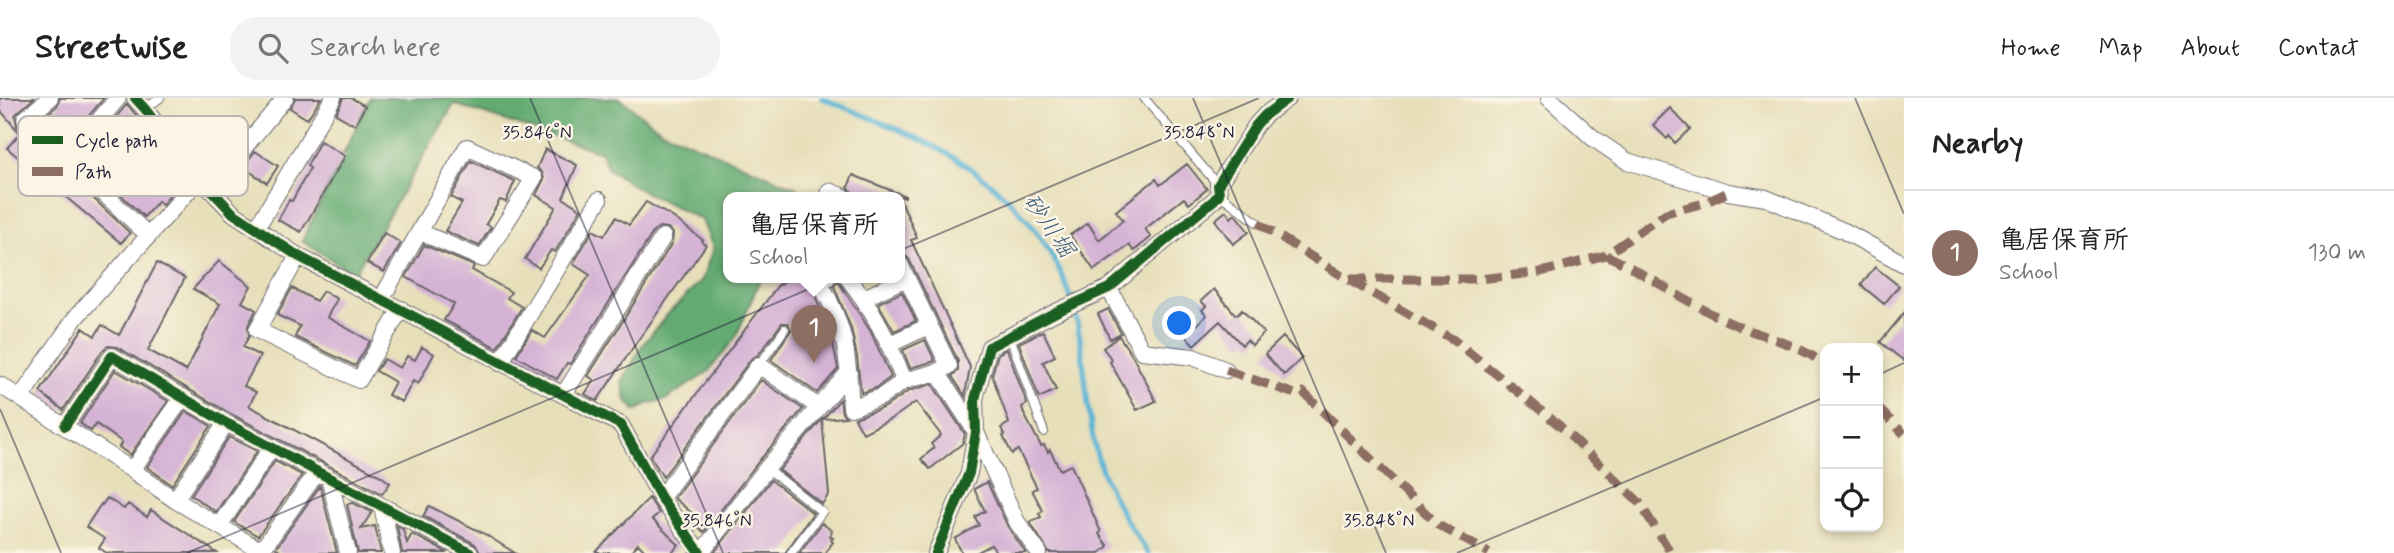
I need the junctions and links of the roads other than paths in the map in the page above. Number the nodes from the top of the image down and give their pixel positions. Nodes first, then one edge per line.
1 (50, 98) edge
2 (118, 98) edge
3 (160, 98) edge
4 (285, 98) edge
5 (333, 98) edge
6 (1144, 98) edge
7 (1288, 98) edge
8 (1549, 98) edge
9 (140, 104) edge
10 (29, 116) edge
11 (103, 116) edge
12 (248, 138) edge
13 (1218, 189) junction
14 (108, 196) edge
15 (192, 196) edge
16 (217, 196) edge
17 (598, 200) dead end
18 (1258, 223) dead end
19 (256, 229) junction
20 (420, 232) junction
21 (149, 236) junction
22 (663, 237) dead end
23 (299, 256) junction
24 (1904, 264) edge
25 (905, 275) edge
26 (823, 283) edge
27 (852, 283) edge
28 (886, 283) edge
29 (1109, 288) junction
30 (382, 298) junction
31 (864, 298) junction
32 (401, 309) junction
33 (929, 326) junction
34 (785, 329) dead end
35 (1010, 337) junction
36 (890, 344) junction
37 (500, 363) junction
38 (759, 365) junction
39 (1226, 370) dead end
40 (849, 372) junction
41 (937, 372) junction
42 (904, 382) junction
43 (0, 384) edge
44 (564, 394) junction
45 (20, 397) junction
46 (183, 397) junction
47 (817, 406) junction
48 (226, 423) junction
49 (65, 426) junction
50 (976, 432) junction
51 (1044, 432) dead end
52 (272, 447) junction
53 (767, 468) junction
54 (132, 470) junction
55 (323, 475) junction
56 (661, 498) junction
57 (174, 500) junction
58 (382, 506) junction
59 (219, 526) junction
60 (263, 552) edge
61 (348, 553) edge
62 (392, 553) edge
63 (470, 553) edge
64 (701, 553) edge
65 (791, 553) edge
66 (936, 553) edge
67 (1039, 553) edge

1 - 10 street
2 - 11 street
3 - 9 lane
4 - 12 street
5 - 19 street
6 - 13 lane
7 - 13 street
8 - 24 street
13 - 18 lane
13 - 29 street
14 - 21 street
15 - 21 street
16 - 19 street
17 - 37 street
19 - 23 street
20 - 20 street
20 - 30 street
21 - 45 street
22 - 44 street
23 - 30 street
23 - 32 street
25 - 33 street
26 - 40 street
27 - 31 street
28 - 31 street
29 - 35 street
29 - 39 street
30 - 32 street
31 - 36 street
32 - 37 street
33 - 36 street
33 - 41 street
34 - 38 lane
35 - 50 street
35 - 51 lane
36 - 42 street
37 - 44 street
38 - 47 street
38 - 56 street
40 - 42 street
40 - 47 street
41 - 42 street
41 - 50 street
43 - 45 street
44 - 56 street
45 - 49 street
46 - 48 street
46 - 49 street
46 - 54 street
47 - 53 street
48 - 52 street
48 - 57 street
49 - 54 street
50 - 66 street
50 - 67 street
52 - 55 street
52 - 59 street
53 - 64 street
53 - 65 lane
54 - 57 street
55 - 58 street
55 - 60 street
55 - 61 street
56 - 64 street
57 - 59 street
58 - 62 street
58 - 63 street
59 - 60 street

